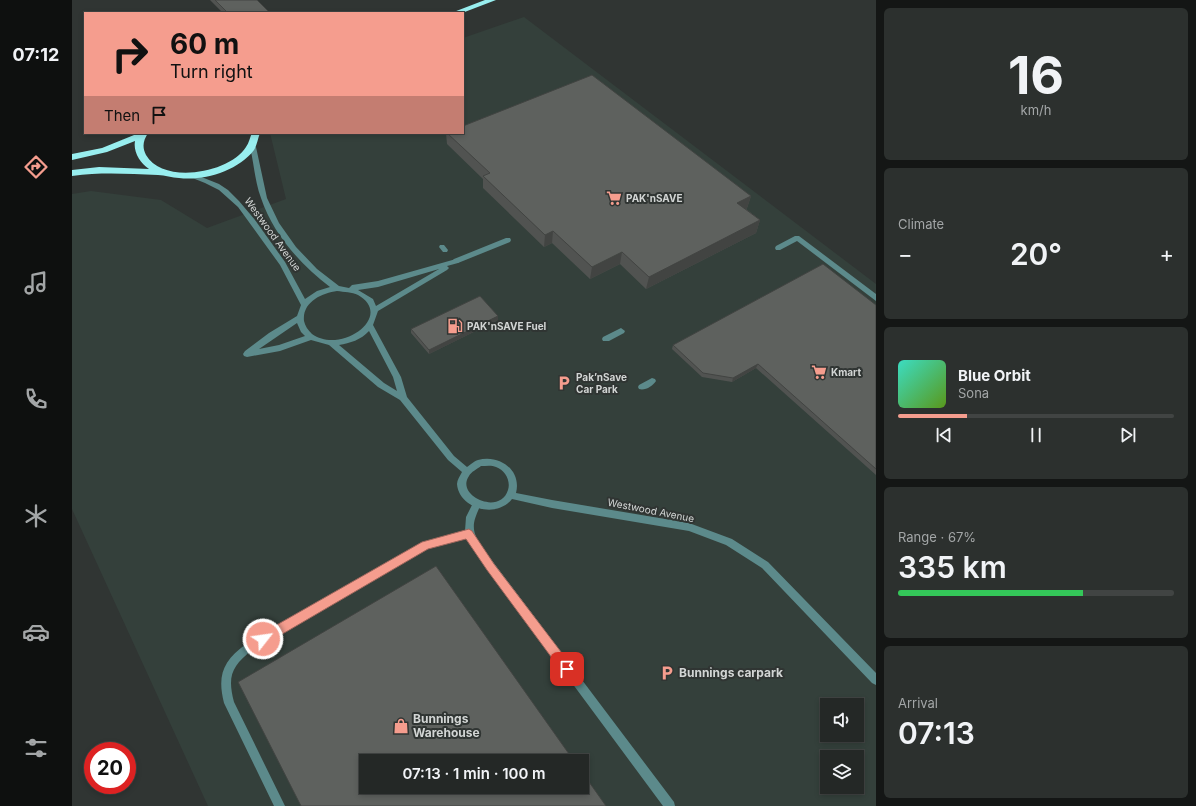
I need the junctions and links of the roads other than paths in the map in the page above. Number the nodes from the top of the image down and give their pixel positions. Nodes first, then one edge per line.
1 (492, 0) edge
2 (458, 12) edge
3 (143, 134) edge
4 (256, 134) edge
5 (252, 147) junction
6 (72, 158) edge
7 (160, 172) junction
8 (72, 173) edge
9 (192, 176) junction
10 (508, 240) dead end
11 (778, 248) dead end
12 (456, 261) junction
13 (337, 288) junction
14 (351, 288) junction
15 (876, 298) edge
16 (304, 304) junction
17 (375, 310) junction
18 (299, 318) junction
19 (370, 326) junction
20 (621, 331) dead end
21 (311, 337) junction
22 (606, 338) dead end
23 (332, 343) junction
24 (652, 381) dead end
25 (642, 387) dead end
26 (403, 398) junction
27 (466, 471) junction
28 (510, 495) junction
29 (477, 504) junction
30 (469, 534) junction
31 (876, 680) edge
32 (280, 806) edge
33 (670, 806) edge

1 - 2 highway
3 - 6 highway
3 - 7 highway
4 - 5 highway
5 - 9 highway
5 - 13 street, Westwood Avenue
7 - 8 highway
7 - 9 highway
9 - 16 street, Westwood Avenue
10 - 12 street
11 - 15 street
12 - 14 street
12 - 17 street
13 - 14 street
13 - 16 street
14 - 17 street
16 - 18 street
17 - 19 street
18 - 21 street
18 - 21 street
19 - 23 street
19 - 26 street
20 - 22 street
21 - 23 street
23 - 26 street
24 - 25 street
26 - 27 street
27 - 28 street
27 - 29 street
28 - 29 street
28 - 31 street, Westwood Avenue
29 - 30 street
30 - 32 street
30 - 33 street

